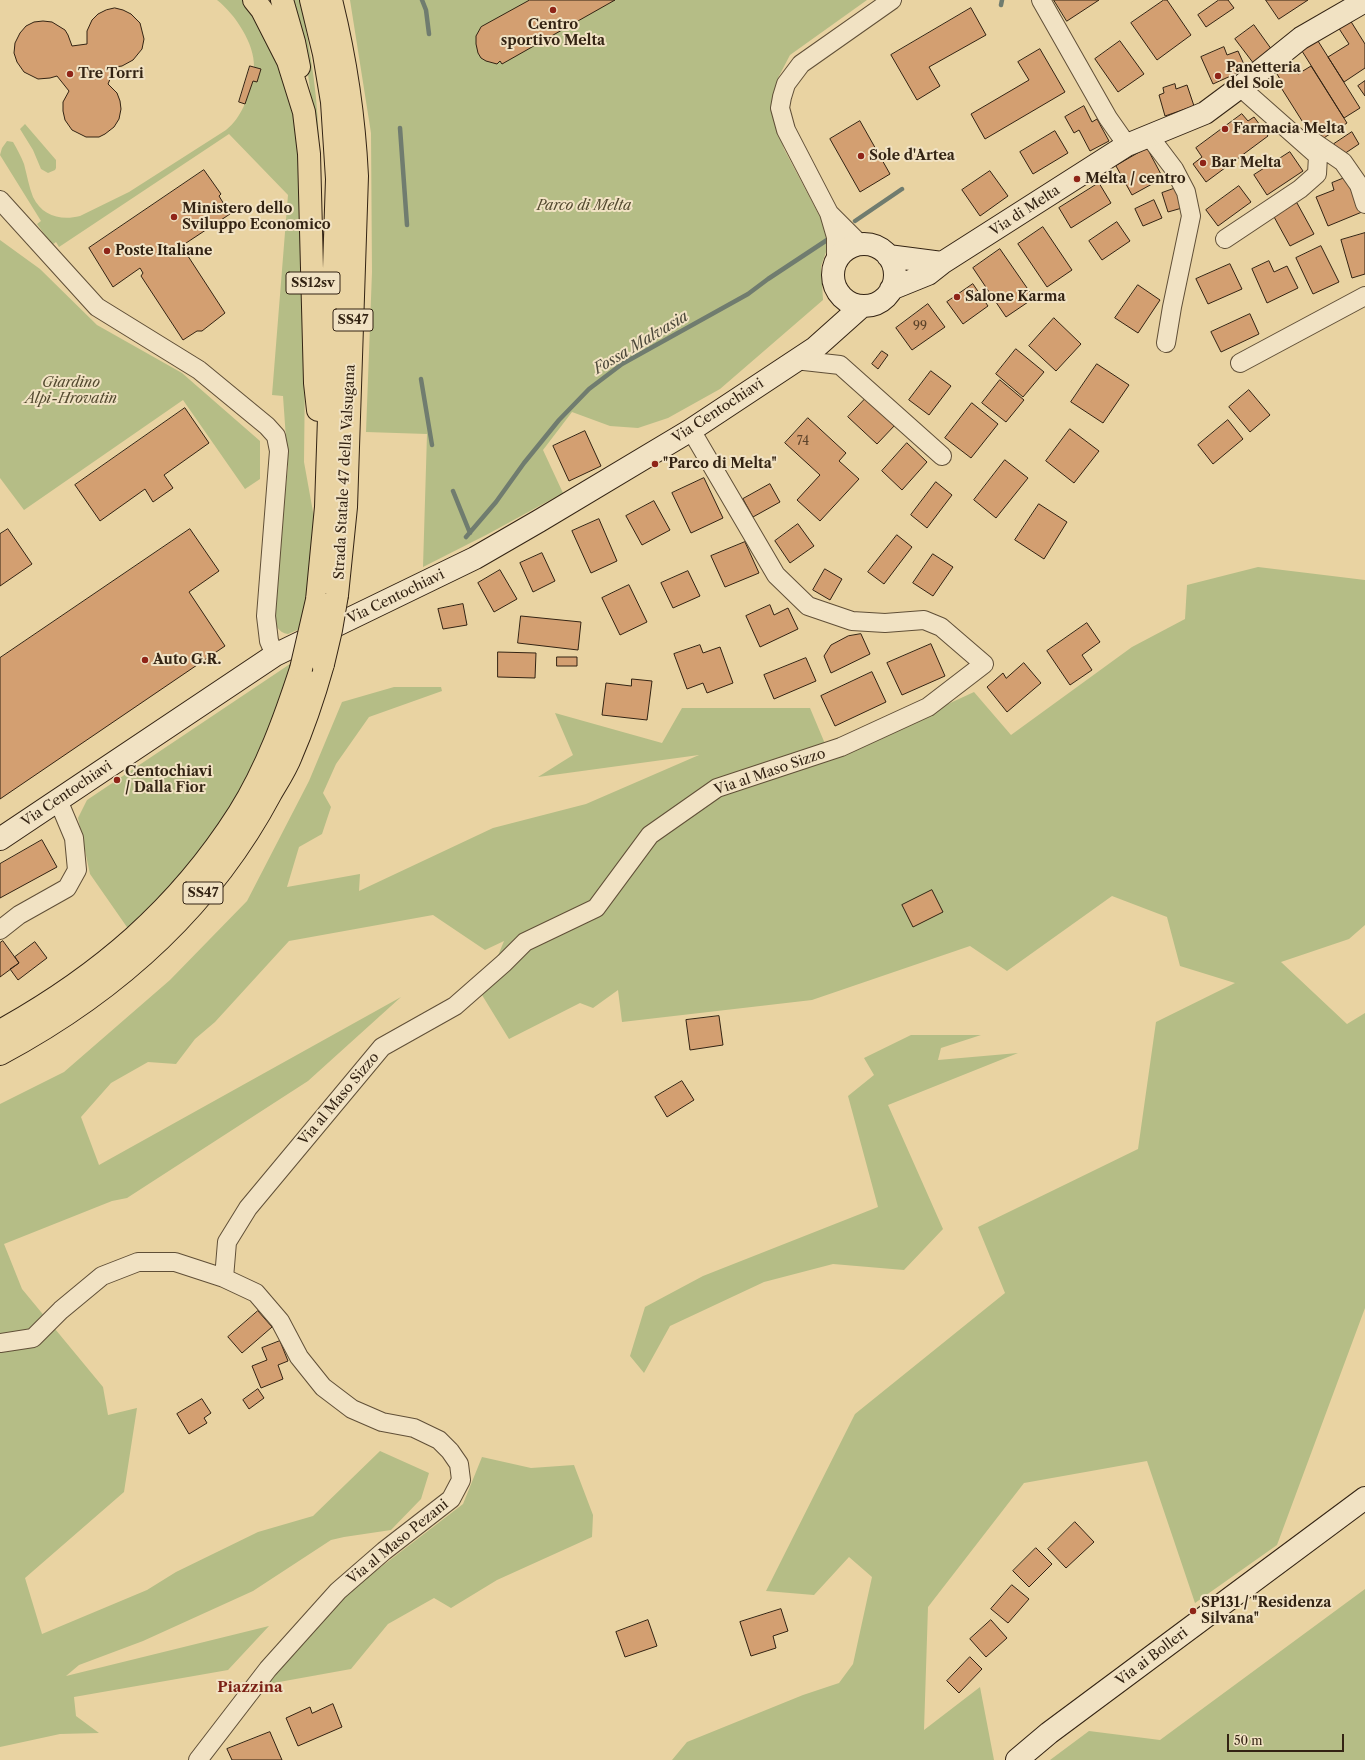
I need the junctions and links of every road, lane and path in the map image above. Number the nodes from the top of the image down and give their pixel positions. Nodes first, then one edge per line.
1 (254, 0) edge
2 (282, 0) edge
3 (311, 0) edge
4 (331, 0) edge
5 (336, 0) edge
6 (892, 0) edge
7 (1041, 0) edge
8 (1365, 1) edge
9 (343, 46) junction
10 (1240, 87) junction
11 (1259, 105) junction
12 (304, 112) junction
13 (1149, 136) junction
14 (1127, 145) junction
15 (0, 200) edge
16 (1365, 204) edge
17 (829, 213) junction
18 (1225, 239) dead end
19 (860, 244) junction
20 (888, 256) junction
21 (836, 261) junction
22 (942, 262) junction
23 (891, 289) junction
24 (839, 294) junction
25 (1365, 296) edge
26 (862, 306) junction
27 (1166, 343) dead end
28 (815, 348) junction
29 (795, 360) junction
30 (1240, 363) dead end
31 (691, 430) junction
32 (942, 456) dead end
33 (326, 507) junction
34 (275, 654) junction
35 (58, 800) junction
36 (0, 839) edge
37 (0, 930) edge
38 (0, 1031) edge
39 (0, 1054) edge
40 (224, 1278) junction
41 (0, 1343) edge
42 (1365, 1498) edge
43 (198, 1760) edge
44 (1017, 1760) edge

1 - 12 highway, SS12sv
2 - 12 highway, SS12sv
3 - 33 highway, Strada Statale 47 della Valsugana / SS47
4 - 9 highway, Strada Statale 47 della Valsugana / SS47
5 - 9 highway
6 - 17 street
7 - 14 street
8 - 10 street, Via di Melta
9 - 39 highway, Strada Statale 47 della Valsugana / SS47, bridge
10 - 11 street
10 - 13 street, Via di Melta
11 - 16 street
11 - 18 street
12 - 33 highway, SS12sv
13 - 14 street, Via di Melta
13 - 27 street
14 - 22 street, Via di Melta
15 - 34 street
17 - 19 street
17 - 21 street
19 - 20 street
19 - 21 street
20 - 22 street
20 - 23 street
21 - 24 street
22 - 23 street, Via di Melta
23 - 26 street, Via di Melta
24 - 26 street
24 - 28 street
25 - 30 street
26 - 28 street, Via Centochiavi
28 - 29 street, Via Centochiavi
29 - 31 street, Via Centochiavi
29 - 32 street
31 - 34 street, Via Centochiavi
31 - 40 street, Via al Maso Sizzo
33 - 38 highway, Strada Statale 47 della Valsugana / SS47, bridge
34 - 35 street, Via Centochiavi
35 - 36 street, Via Centochiavi
35 - 37 street
40 - 41 street, Via al Maso Pezani
40 - 43 street, Via al Maso Pezani
42 - 44 street, Via ai Bolleri

